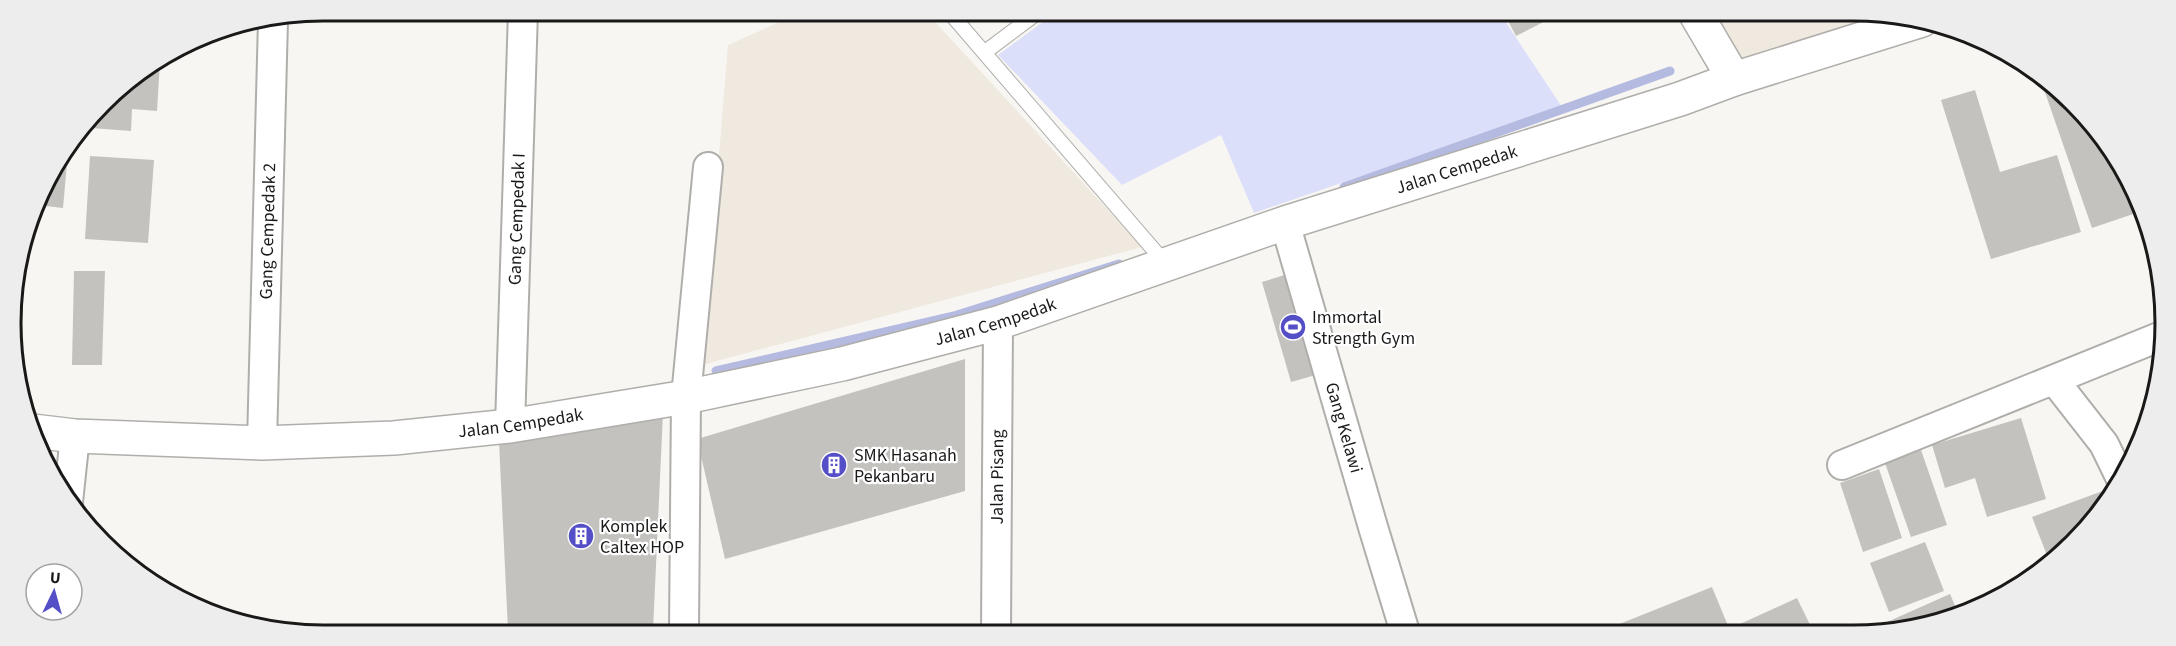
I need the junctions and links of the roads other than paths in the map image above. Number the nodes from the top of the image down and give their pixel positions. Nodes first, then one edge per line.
1 (523, 21) edge
2 (957, 21) edge
3 (1026, 21) edge
4 (1700, 21) edge
5 (273, 26) edge
6 (1904, 26) edge
7 (985, 52) junction
8 (1734, 79) junction
9 (708, 167) dead end
10 (1285, 223) junction
11 (1168, 266) junction
12 (998, 323) junction
13 (2154, 339) edge
14 (2054, 380) junction
15 (686, 397) junction
16 (510, 426) junction
17 (41, 432) edge
18 (75, 436) junction
19 (262, 443) junction
20 (1842, 465) dead end
21 (2117, 470) edge
22 (70, 487) edge
23 (684, 625) edge
24 (996, 625) edge
25 (1403, 625) edge

1 - 16 street, Gang Cempedak I
2 - 7 lane
3 - 7 lane
4 - 8 street
5 - 19 street, Gang Cempedak 2
6 - 8 street, Jalan Cempedak
7 - 11 lane
8 - 10 street, Jalan Cempedak
9 - 15 street
10 - 11 street, Jalan Cempedak
10 - 25 street, Gang Kelawi
11 - 12 street, Jalan Cempedak
12 - 15 street, Jalan Cempedak
12 - 24 street, Jalan Pisang
13 - 14 street
14 - 20 street
14 - 21 street
15 - 16 street, Jalan Cempedak
15 - 23 street
16 - 19 street, Jalan Cempedak
17 - 18 street, Jalan Cempedak
18 - 19 street, Jalan Cempedak
18 - 22 street

